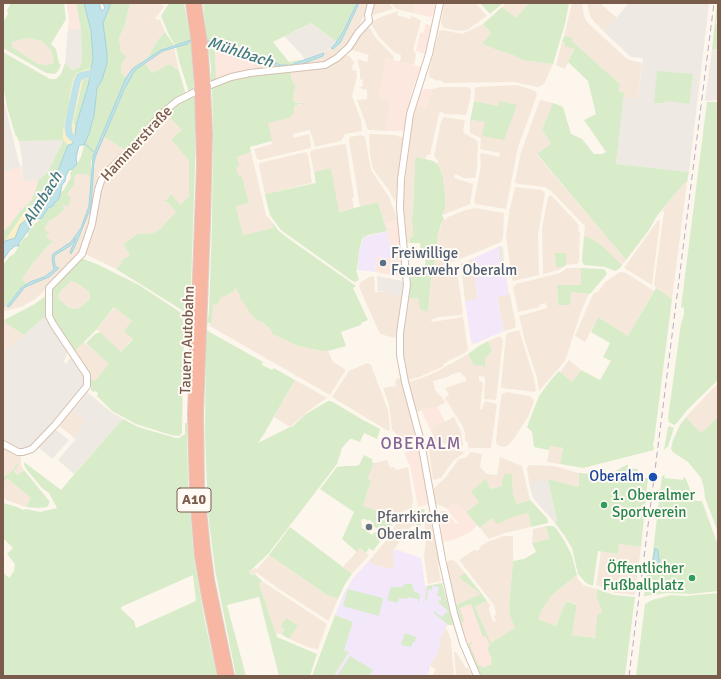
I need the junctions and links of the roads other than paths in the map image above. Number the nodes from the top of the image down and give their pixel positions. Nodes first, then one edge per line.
1 (190, 3) edge
2 (197, 3) edge
3 (371, 3) edge
4 (440, 3) edge
5 (199, 40) junction
6 (198, 322) junction
7 (3, 444) edge
8 (222, 676) edge
9 (230, 676) edge
10 (477, 676) edge

1 - 5 highway, Tauern Autobahn / A10
2 - 5 highway, Tauern Autobahn / A10
3 - 7 street, Hammerstraße
4 - 10 street
5 - 6 highway, Tauern Autobahn / A10
6 - 8 highway, Tauern Autobahn / A10
6 - 9 highway, Tauern Autobahn / A10

